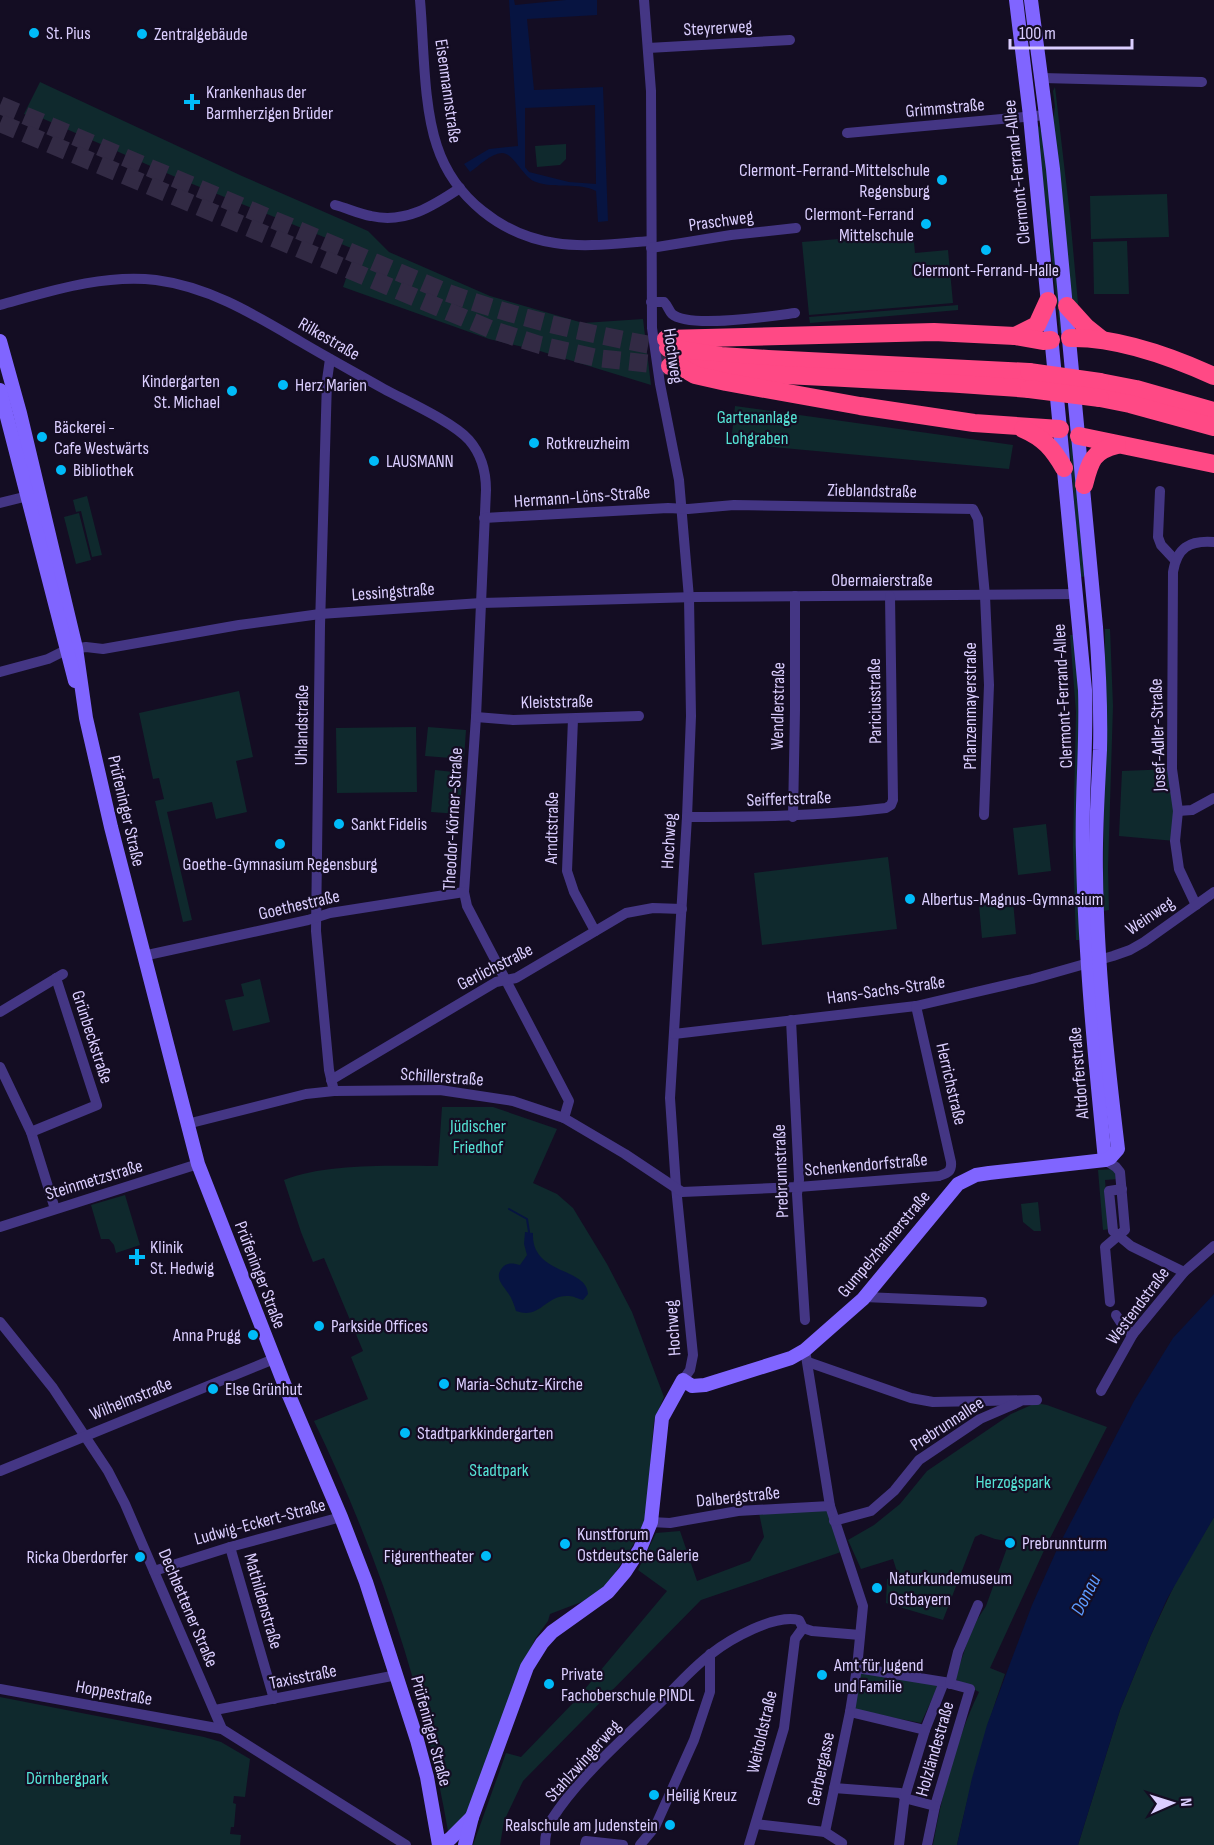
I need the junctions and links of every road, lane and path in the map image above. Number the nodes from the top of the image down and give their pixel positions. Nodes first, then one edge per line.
1 (420, 0) edge
2 (644, 0) edge
3 (1016, 0) edge
4 (1031, 0) edge
5 (790, 40) dead end
6 (648, 48) junction
7 (1042, 78) junction
8 (1202, 82) dead end
9 (1046, 115) junction
10 (1030, 116) junction
11 (847, 133) dead end
12 (460, 188) junction
13 (335, 204) dead end
14 (796, 228) dead end
15 (651, 244) junction
16 (1048, 301) junction
17 (651, 302) junction
18 (0, 305) edge
19 (1067, 306) junction
20 (795, 313) dead end
21 (1015, 336) junction
22 (1070, 338) junction
23 (1101, 339) junction
24 (1051, 340) junction
25 (0, 341) edge
26 (330, 359) junction
27 (1053, 359) junction
28 (1214, 376) edge
29 (1029, 380) junction
30 (0, 390) edge
31 (1100, 390) junction
32 (1077, 411) junction
33 (1214, 411) edge
34 (1214, 427) edge
35 (1019, 428) junction
36 (1060, 429) junction
37 (1079, 436) junction
38 (1118, 445) junction
39 (1214, 464) edge
40 (1064, 468) junction
41 (1084, 485) junction
42 (1160, 491) dead end
43 (28, 496) junction
44 (0, 503) edge
45 (682, 508) junction
46 (484, 518) junction
47 (1214, 542) edge
48 (1175, 560) junction
49 (1076, 594) junction
50 (795, 596) junction
51 (890, 596) junction
52 (985, 596) junction
53 (689, 598) junction
54 (481, 603) junction
55 (320, 614) junction
56 (72, 655) junction
57 (0, 672) edge
58 (639, 716) dead end
59 (476, 717) junction
60 (573, 719) junction
61 (1214, 798) edge
62 (891, 805) joint
63 (1178, 811) junction
64 (984, 815) dead end
65 (687, 816) junction
66 (793, 816) junction
67 (464, 892) junction
68 (1214, 892) edge
69 (1196, 905) junction
70 (682, 909) junction
71 (317, 917) junction
72 (595, 931) junction
73 (143, 956) junction
74 (1093, 961) junction
75 (506, 980) junction
76 (916, 1006) junction
77 (0, 1012) edge
78 (791, 1020) junction
79 (674, 1034) junction
80 (0, 1066) edge
81 (331, 1080) junction
82 (334, 1091) junction
83 (564, 1118) junction
84 (187, 1124) junction
85 (31, 1132) junction
86 (1118, 1149) junction
87 (1105, 1161) junction
88 (198, 1164) junction
89 (951, 1169) joint
90 (1120, 1172) junction
91 (676, 1187) junction
92 (798, 1187) junction
93 (55, 1209) junction
94 (0, 1227) edge
95 (1118, 1235) junction
96 (1214, 1246) edge
97 (1184, 1272) junction
98 (864, 1297) junction
99 (982, 1302) dead end
100 (1110, 1302) dead end
101 (1116, 1315) dead end
102 (805, 1320) dead end
103 (0, 1322) edge
104 (1132, 1334) junction
105 (807, 1356) junction
106 (274, 1359) junction
107 (683, 1380) junction
108 (1101, 1391) dead end
109 (85, 1436) junction
110 (0, 1471) edge
111 (830, 1506) junction
112 (341, 1517) junction
113 (834, 1521) junction
114 (651, 1522) junction
115 (230, 1547) junction
116 (154, 1571) junction
117 (978, 1605) dead end
118 (803, 1628) junction
119 (860, 1635) junction
120 (710, 1654) junction
121 (857, 1668) junction
122 (397, 1675) junction
123 (947, 1683) junction
124 (0, 1689) edge
125 (274, 1699) junction
126 (214, 1710) junction
127 (850, 1712) junction
128 (222, 1729) junction
129 (925, 1730) junction
130 (834, 1788) junction
131 (905, 1796) junction
132 (935, 1806) junction
133 (472, 1817) junction
134 (756, 1824) junction
135 (825, 1832) junction
136 (585, 1843) edge
137 (406, 1845) edge
138 (439, 1845) edge
139 (465, 1845) edge
140 (545, 1845) edge
141 (623, 1845) edge
142 (640, 1845) edge
143 (749, 1845) edge
144 (841, 1845) edge
145 (899, 1845) edge
146 (927, 1845) edge

1 - 12 street, Eisenmannstraße
2 - 6 street, Hochweg
3 - 10 street, Clermont-Ferrand-Allee
4 - 7 street, Clermont-Ferrand-Allee
5 - 6 street, Steyrerweg
6 - 15 street, Hochweg
7 - 8 street
7 - 9 street, Clermont-Ferrand-Allee
9 - 10 street, Grimmstraße
9 - 19 street, Clermont-Ferrand-Allee
10 - 11 street, Grimmstraße
10 - 16 street, Clermont-Ferrand-Allee
12 - 13 street
12 - 15 street, Eisenmannstraße
14 - 15 street, Praschweg
15 - 17 street, Hochweg
16 - 21 highway
16 - 24 street, Clermont-Ferrand-Allee
17 - 20 street, Hochweg
17 - 45 street, Hochweg
18 - 26 street, Rilkestraße
19 - 22 street, Clermont-Ferrand-Allee
19 - 23 highway
21 - 24 highway
21 - 29 highway
22 - 23 highway
22 - 24 street
22 - 27 street
22 - 32 street, Clermont-Ferrand-Allee
23 - 28 highway
24 - 27 street, Clermont-Ferrand-Allee
25 - 56 street, Prüfeninger Straße
26 - 46 street, Rilkestraße
26 - 55 street, Uhlandstraße
27 - 36 street, Clermont-Ferrand-Allee
29 - 31 highway, bridge
29 - 35 highway
30 - 43 street, Prüfeninger Straße
31 - 33 highway
31 - 34 highway
32 - 36 street
32 - 37 street, Clermont-Ferrand-Allee
35 - 36 highway
35 - 40 highway
36 - 37 street
36 - 40 street, Clermont-Ferrand-Allee
37 - 38 highway
37 - 41 street, Clermont-Ferrand-Allee
38 - 39 highway
38 - 41 highway
40 - 49 street, Clermont-Ferrand-Allee
41 - 74 street, Clermont-Ferrand-Allee
42 - 48 street
43 - 44 street
43 - 56 street, Prüfeninger Straße
45 - 46 street, Hermann-Löns-Straße
45 - 52 street, Zieblandstraße
45 - 53 street, Hochweg
46 - 54 street, Rilkestraße
47 - 48 street
48 - 63 street, Josef-Adler-Straße
49 - 52 street, Obermaierstraße
49 - 74 street, Clermont-Ferrand-Allee
50 - 51 street, Obermaierstraße
50 - 53 street, Obermaierstraße
50 - 66 street, Wendlerstraße
51 - 52 street, Obermaierstraße
51 - 62 street, Pariciusstraße
52 - 64 street, Pflanzenmayerstraße
53 - 54 street, Lessingstraße
53 - 65 street, Hochweg
54 - 55 street, Lessingstraße
54 - 59 street, Theodor-Körner-Straße
55 - 56 street, Lessingstraße
55 - 71 street, Uhlandstraße
56 - 57 street, Lessingstraße
56 - 73 street, Prüfeninger Straße
58 - 60 street, Kleiststraße
59 - 60 street, Kleiststraße
59 - 67 street, Theodor-Körner-Straße
60 - 72 street, Arndtstraße
61 - 63 street
62 - 66 street, Seiffertstraße
63 - 69 street, Josef-Adler-Straße
65 - 66 street, Seiffertstraße
65 - 70 street, Hochweg
67 - 71 street, Goethestraße
67 - 75 street, Theodor-Körner-Straße
68 - 69 street, Weinweg
69 - 74 street, Weinweg
70 - 72 street, Gerlichstraße
70 - 79 street, Hochweg
71 - 73 street, Goethestraße
71 - 81 street, Uhlandstraße
72 - 75 street, Gerlichstraße
73 - 84 street, Prüfeninger Straße
74 - 76 street, Hans-Sachs-Straße
74 - 86 street, Altdorferstraße
74 - 87 street, Altdorferstraße
75 - 81 street, Gerlichstraße
75 - 83 street, Theodor-Körner-Straße
76 - 78 street, Hans-Sachs-Straße
76 - 89 street, Herrichstraße
77 - 85 street, Grünbeckstraße
78 - 79 street, Hans-Sachs-Straße
78 - 92 street, Prebrunnstraße
79 - 91 street, Hochweg
80 - 85 street
81 - 82 street, Uhlandstraße
82 - 83 street, Schillerstraße
82 - 84 street, Schillerstraße
83 - 91 street, Schillerstraße
84 - 88 street, Prüfeninger Straße
85 - 93 street
86 - 87 street
86 - 90 street, Altdorferstraße
87 - 90 street
87 - 98 street, Gumpelzhaimerstraße
88 - 93 street, Steinmetzstraße
88 - 106 street, Prüfeninger Straße
89 - 92 street, Schenkendorfstraße
90 - 95 street, Altdorferstraße
91 - 92 street, Schenkendorfstraße
91 - 107 street, Hochweg
92 - 102 street, Prebrunnstraße
93 - 94 street, Steinmetzstraße
95 - 97 street, Westendstraße
95 - 100 street, Altdorferstraße
96 - 97 street, Westendstraße
97 - 104 street, Westendstraße
98 - 99 street
98 - 105 street, Gumpelzhaimerstraße
101 - 104 street
103 - 109 street, Dechbettener Straße
104 - 108 street, Westendstraße
105 - 107 street, Gumpelzhaimerstraße
105 - 111 street
105 - 113 street, Prebrunnallee
106 - 109 street, Wilhelmstraße
106 - 112 street, Prüfeninger Straße
107 - 114 street
109 - 110 street, Wilhelmstraße
109 - 116 street, Dechbettener Straße
111 - 113 street
111 - 114 street, Dalbergstraße
112 - 115 street, Ludwig-Eckert-Straße
112 - 122 street, Prüfeninger Straße
113 - 119 street, Gerbergasse
114 - 133 street
115 - 116 street, Ludwig-Eckert-Straße
115 - 125 street, Mathildenstraße
116 - 126 street, Dechbettener Straße
117 - 123 street
118 - 119 street
118 - 120 street, Stahlzwingerweg
118 - 134 street, Weitoldstraße
119 - 121 street, Gerbergasse
120 - 140 street, Stahlzwingerweg
120 - 142 street
121 - 123 street
121 - 127 street, Gerbergasse
122 - 125 street, Taxisstraße
122 - 138 street, Prüfeninger Straße
123 - 129 street
123 - 132 street, Holzländestraße
124 - 128 street, Hoppestraße
125 - 126 street, Taxisstraße
126 - 128 street, Dechbettener Straße
127 - 129 street
127 - 130 street, Gerbergasse
128 - 137 street
129 - 131 street
130 - 131 street
130 - 135 street, Gerbergasse
131 - 132 street
131 - 145 street
132 - 146 street, Holzländestraße
133 - 138 street
133 - 139 street
134 - 135 street
134 - 143 street, Weitoldstraße
135 - 144 street
136 - 141 street

